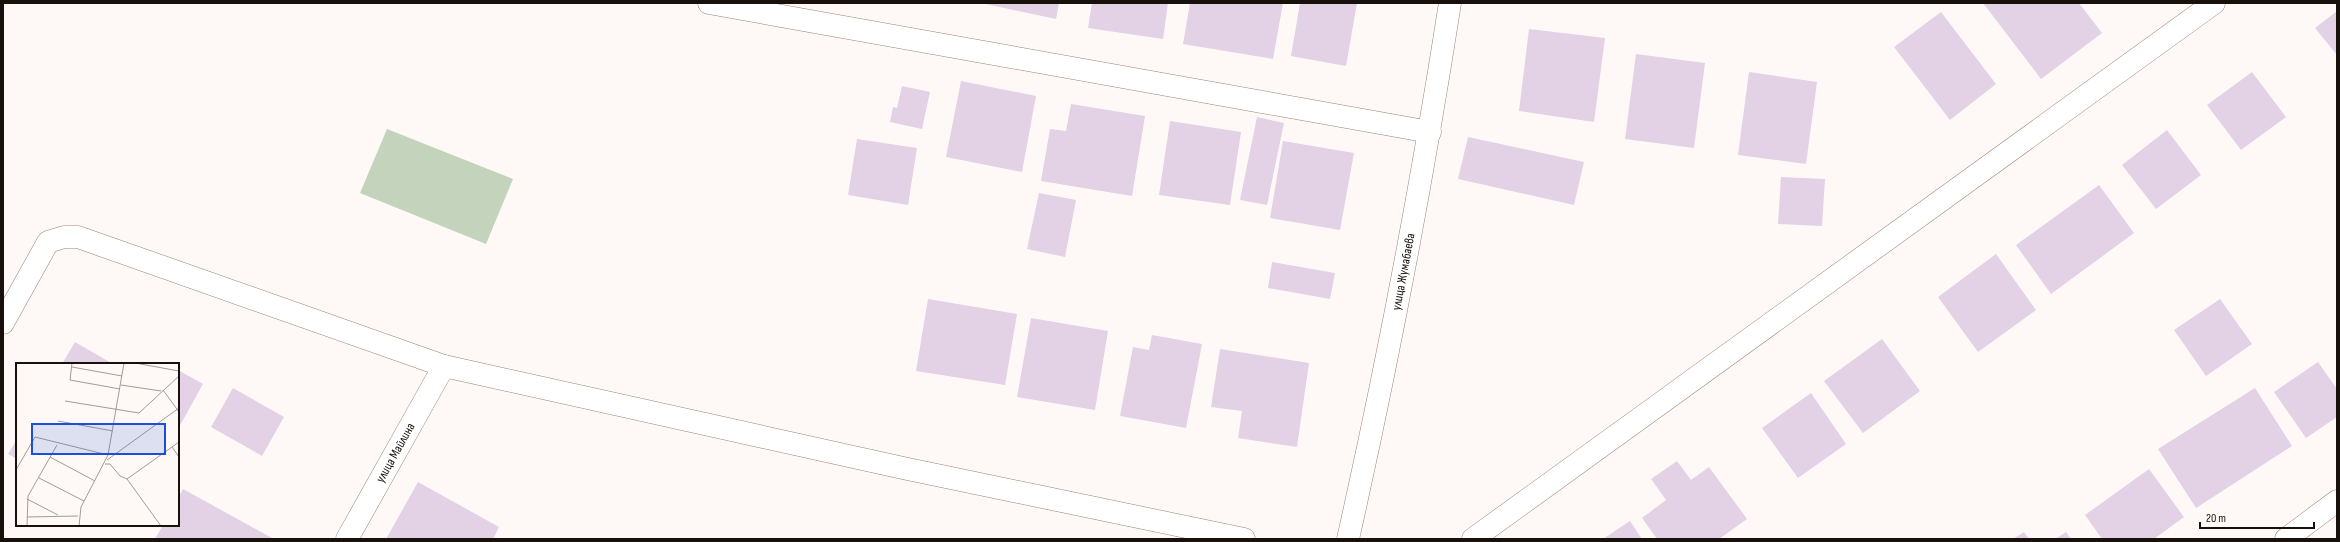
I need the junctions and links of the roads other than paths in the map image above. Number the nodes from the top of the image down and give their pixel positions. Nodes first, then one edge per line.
1 (709, 3) edge
2 (1450, 3) edge
3 (2214, 3) edge
4 (1430, 132) junction
5 (3, 323) edge
6 (444, 366) junction
7 (2337, 501) edge
8 (347, 539) edge
9 (1244, 539) edge
10 (1348, 539) edge
11 (1473, 539) edge
12 (2286, 539) edge

1 - 4 street
2 - 4 street, улица Жумабаева
3 - 11 street
4 - 10 street, улица Жумабаева
5 - 6 street
6 - 8 street, улица Майлина
6 - 9 street
7 - 12 street

